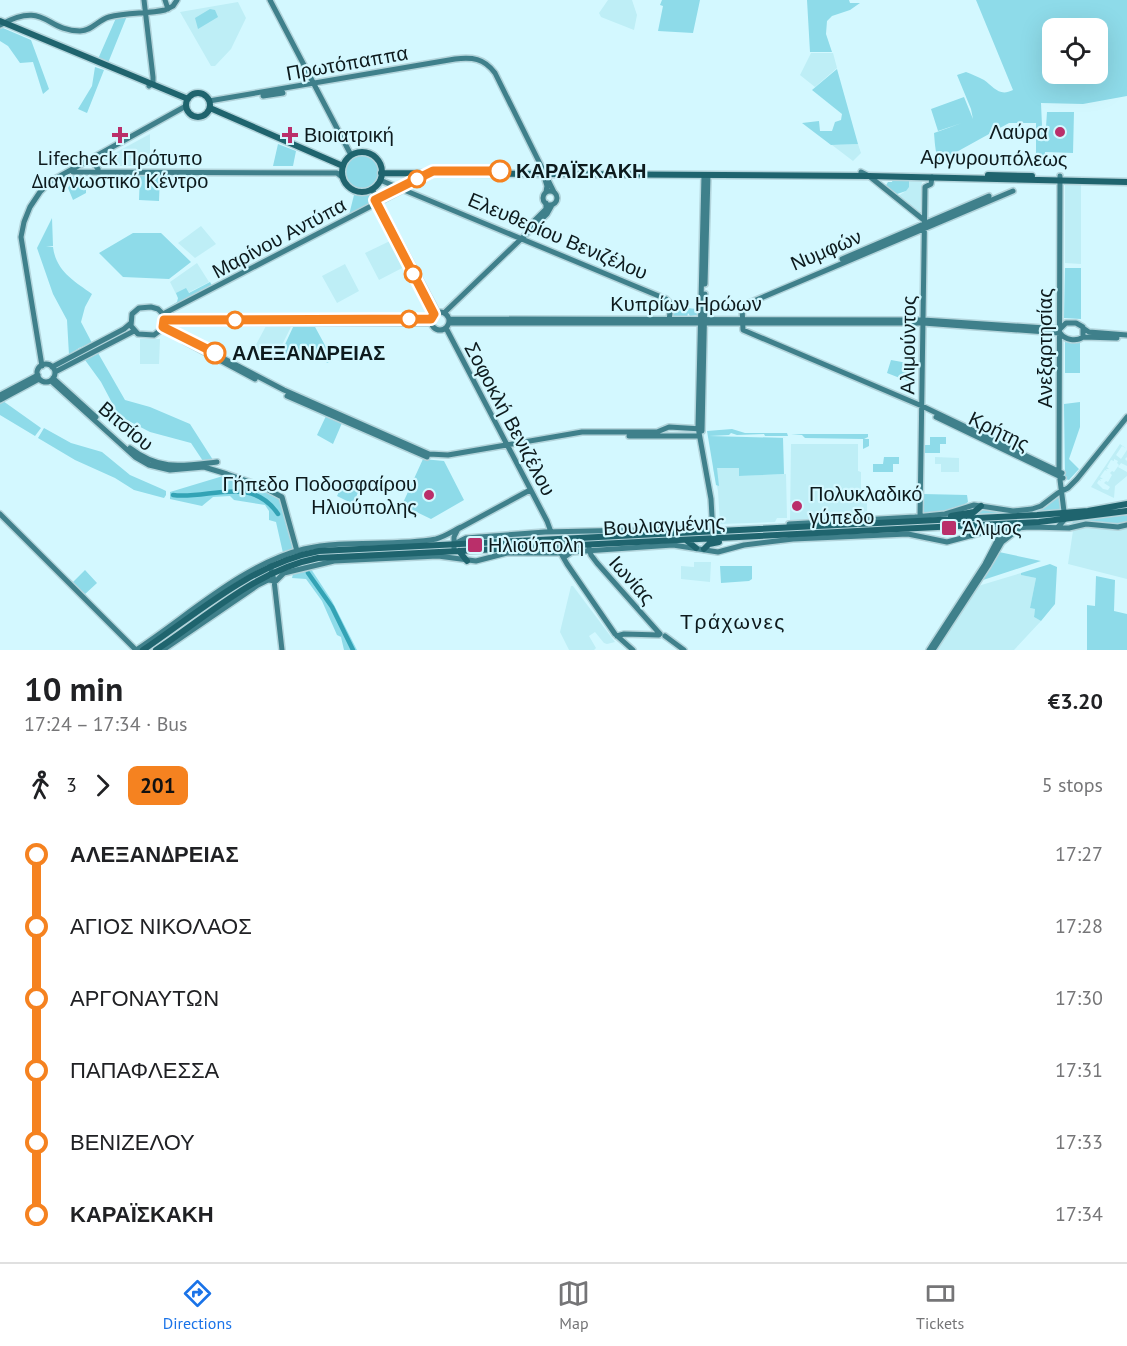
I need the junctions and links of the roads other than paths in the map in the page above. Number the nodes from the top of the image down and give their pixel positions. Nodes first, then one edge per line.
1 (144, 0) edge
2 (175, 0) edge
3 (271, 0) edge
4 (166, 5) edge
5 (14, 11) dead end
6 (145, 11) junction
7 (53, 15) dead end
8 (1, 23) edge
9 (151, 83) junction
10 (316, 85) junction
11 (187, 104) junction
12 (209, 106) junction
13 (352, 154) junction
14 (96, 159) junction
15 (84, 165) junction
16 (338, 167) junction
17 (98, 169) junction
18 (73, 172) junction
19 (87, 172) junction
20 (434, 172) junction
21 (544, 172) junction
22 (861, 172) junction
23 (411, 173) junction
24 (706, 175) junction
25 (380, 176) junction
26 (869, 176) junction
27 (883, 176) junction
28 (342, 177) junction
29 (932, 177) junction
30 (1061, 178) junction
31 (1127, 180) edge
32 (410, 183) junction
33 (880, 186) junction
34 (370, 189) junction
35 (399, 189) junction
36 (1013, 191) dead end
37 (546, 192) junction
38 (554, 192) junction
39 (377, 201) junction
40 (549, 204) junction
41 (925, 224) junction
42 (518, 239) junction
43 (436, 316) junction
44 (667, 321) junction
45 (702, 321) junction
46 (741, 321) junction
47 (923, 322) junction
48 (131, 323) junction
49 (163, 323) junction
50 (1066, 323) junction
51 (446, 325) junction
52 (1083, 327) junction
53 (134, 331) junction
54 (1060, 331) junction
55 (1127, 336) edge
56 (1066, 338) junction
57 (1083, 338) junction
58 (50, 371) junction
59 (39, 377) junction
60 (0, 395) edge
61 (0, 399) edge
62 (922, 408) junction
63 (1127, 411) edge
64 (1127, 417) edge
65 (700, 429) junction
66 (699, 436) junction
67 (506, 447) junction
68 (217, 462) dead end
69 (1061, 475) junction
70 (1064, 488) junction
71 (529, 490) junction
72 (1126, 503) edge
73 (981, 506) joint
74 (1127, 512) edge
75 (0, 514) edge
76 (1067, 516) junction
77 (922, 519) junction
78 (789, 524) dead end
79 (978, 525) junction
80 (1127, 525) edge
81 (460, 527) junction
82 (1012, 528) junction
83 (1020, 528) junction
84 (1056, 528) junction
85 (551, 532) junction
86 (895, 532) junction
87 (713, 534) junction
88 (849, 534) junction
89 (454, 535) junction
90 (972, 536) junction
91 (746, 537) junction
92 (686, 540) junction
93 (446, 544) junction
94 (750, 544) junction
95 (561, 547) junction
96 (456, 548) junction
97 (590, 548) junction
98 (696, 548) junction
99 (704, 549) junction
100 (300, 552) junction
101 (316, 561) junction
102 (467, 561) junction
103 (272, 574) junction
104 (634, 635) junction
105 (617, 636) junction
106 (661, 636) junction
107 (623, 642) junction
108 (136, 650) edge
109 (143, 650) edge
110 (156, 650) edge
111 (163, 650) edge
112 (282, 650) edge
113 (633, 650) edge
114 (678, 650) edge
115 (684, 650) edge
116 (931, 650) edge

1 - 6 street
2 - 4 street
3 - 10 street
4 - 6 street
5 - 8 street
6 - 7 street
6 - 8 street
6 - 9 street
8 - 9 main road
9 - 11 main road
10 - 12 street, Πρωτόπαππα
10 - 13 street
10 - 21 street, Πρωτόπαππα
11 - 12 main road
11 - 12 main road
11 - 14 street
11 - 15 street
12 - 16 main road
13 - 16 main road
13 - 25 main road
14 - 15 street
14 - 17 street
15 - 17 street
15 - 18 street
15 - 19 street
15 - 58 street
16 - 17 street
16 - 28 main road
18 - 19 street
18 - 58 street
19 - 28 street
20 - 21 main road
20 - 23 main road
20 - 25 main road
20 - 32 street, Μαρίνου Αντύπα
20 - 35 street, Μαρίνου Αντύπα
21 - 22 main road, Αργυρουπόλεως
21 - 24 main road, Αργυρουπόλεως
21 - 37 street
21 - 38 street
22 - 26 street
22 - 30 main road, Αργυρουπόλεως
23 - 25 main road
23 - 32 street
24 - 26 main road, Αργυρουπόλεως
24 - 45 street
25 - 34 main road
25 - 35 street, Ελευθερίου Βενιζέλου
26 - 27 main road, Αργυρουπόλεως
26 - 33 street
27 - 29 main road, Αργυρουπόλεως
27 - 33 street
28 - 34 main road
29 - 30 main road, Αργυρουπόλεως
29 - 41 street, Αλιμούντος
30 - 31 main road, Αργυρουπόλεως
30 - 50 street, Ανεξαρτησίας
30 - 54 street, Ανεξαρτησίας
32 - 35 street, Μαρίνου Αντύπα
33 - 41 street
34 - 39 street
35 - 39 street, Μαρίνου Αντύπα
35 - 42 street, Ελευθερίου Βενιζέλου
36 - 41 street, Νυμφών
37 - 38 street
37 - 40 street
38 - 40 street
39 - 43 street
39 - 49 street, Μαρίνου Αντύπα
40 - 42 street
41 - 46 street, Νυμφών
41 - 47 street, Αλιμούντος
42 - 43 street
42 - 44 street, Ελευθερίου Βενιζέλου
43 - 49 street
43 - 51 street, Σοφοκλή Βενιζέλου
43 - 51 street
44 - 45 street, Κυπρίων Ηρώων
44 - 51 street, Κυπρίων Ηρώων
45 - 46 street, Κυπρίων Ηρώων
45 - 65 street
46 - 47 street, Κυπρίων Ηρώων
46 - 62 street
47 - 54 street, Κυπρίων Ηρώων
47 - 62 street, Αλιμούντος
48 - 49 street
48 - 53 street
48 - 58 street
49 - 53 street
49 - 67 street
50 - 52 street
50 - 54 street
51 - 67 street, Σοφοκλή Βενιζέλου
52 - 55 street
52 - 57 street
53 - 58 street
54 - 56 street
54 - 69 street, Ανεξαρτησίας
55 - 57 street
56 - 57 street
56 - 69 street, Ανεξαρτησίας
58 - 59 street
58 - 59 street
58 - 68 street, Βιτσίου
58 - 100 street, Βιτσίου
59 - 60 street
59 - 61 street
62 - 69 street, Κρήτης
62 - 77 street, Αλιμούντος
63 - 70 street
64 - 70 street
65 - 66 street
65 - 67 street
65 - 87 street
66 - 67 street
66 - 87 street
67 - 71 street, Σοφοκλή Βενιζέλου
69 - 70 street, Ανεξαρτησίας
70 - 73 street
70 - 76 street, Ανεξαρτησίας
71 - 81 street
71 - 85 street, Σοφοκλή Βενιζέλου
72 - 76 main road, Βουλιαγμένης
73 - 77 main road
74 - 76 main road, Βουλιαγμένης
75 - 108 street
76 - 77 main road, Βουλιαγμένης
76 - 79 main road, Βουλιαγμένης
76 - 84 street
77 - 78 street
77 - 87 main road, Βουλιαγμένης
79 - 86 main road, Βουλιαγμένης
79 - 90 main road
80 - 84 street
81 - 89 street
81 - 100 street
82 - 83 street
82 - 90 street
82 - 116 street
83 - 84 street
83 - 116 street
85 - 87 street, Βουλιαγμένης
85 - 96 street, Βουλιαγμένης
86 - 88 main road, Βουλιαγμένης
86 - 90 street
87 - 91 main road, Βουλιαγμένης
87 - 92 main road, Βουλιαγμένης
87 - 95 main road, Βουλιαγμένης
88 - 91 main road, Βουλιαγμένης
88 - 94 street
89 - 93 main road
89 - 96 street
91 - 94 main road
91 - 99 main road
92 - 97 main road, Βουλιαγμένης
92 - 98 main road
93 - 96 main road, Βουλιαγμένης
93 - 100 main road, Βουλιαγμένης
94 - 99 street
95 - 96 main road, Βουλιαγμένης
95 - 97 main road, Βουλιαγμένης
95 - 97 street
95 - 102 street
95 - 105 street
96 - 101 main road, Βουλιαγμένης
96 - 102 main road
97 - 98 street
97 - 106 street, Ιωνίας
98 - 99 street
100 - 103 main road, Βουλιαγμένης
100 - 108 street
101 - 102 street
101 - 103 main road, Βουλιαγμένης
103 - 109 main road, Βουλιαγμένης
103 - 110 main road, Βουλιαγμένης
103 - 111 street
103 - 112 street
104 - 105 street
104 - 106 street
104 - 107 street
105 - 107 street
106 - 114 street, Ιωνίας
106 - 115 street, Ιωνίας
107 - 113 street

